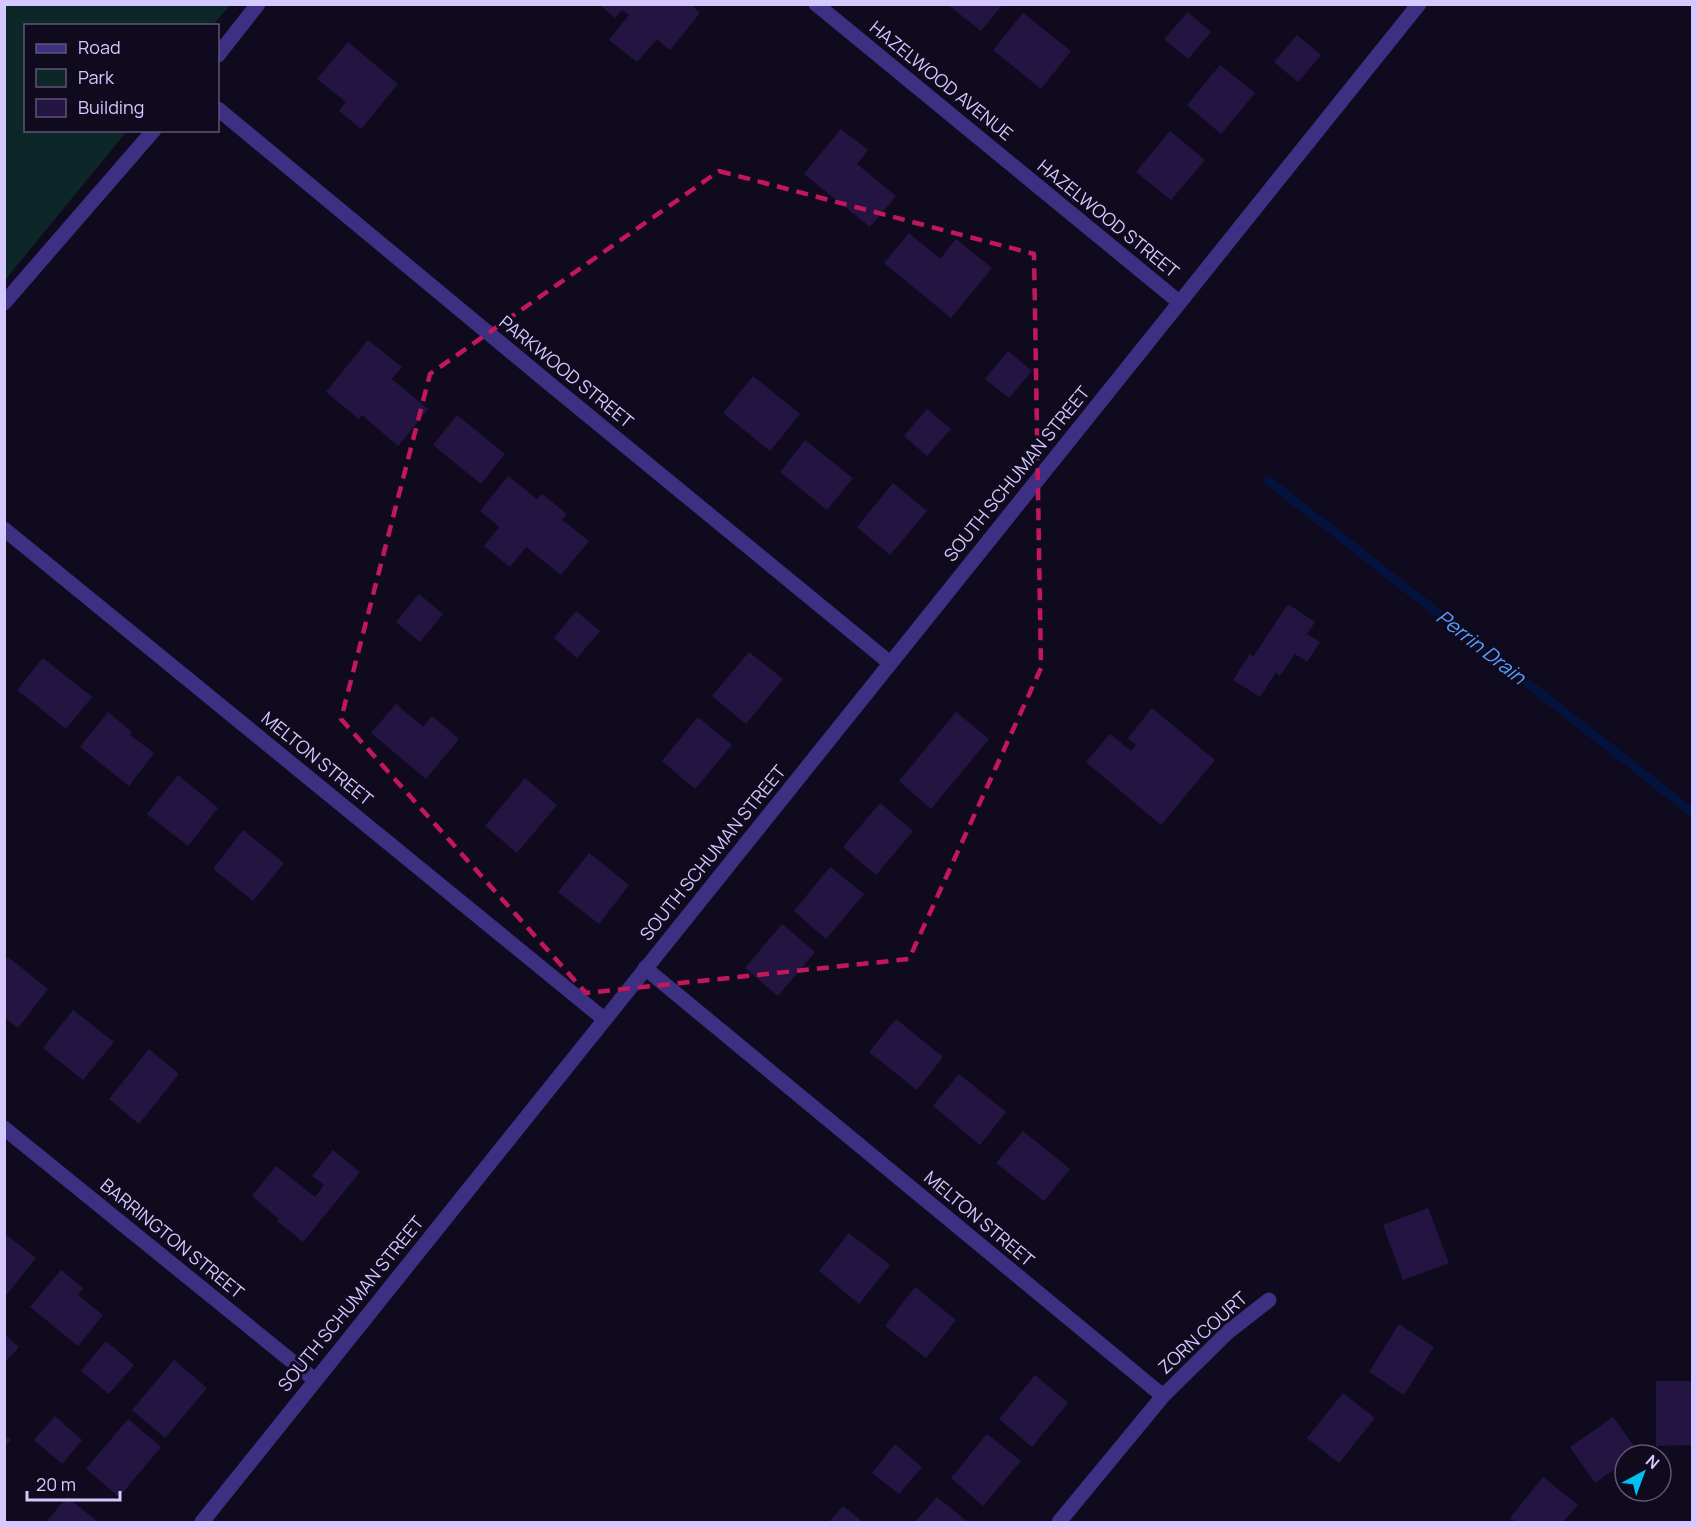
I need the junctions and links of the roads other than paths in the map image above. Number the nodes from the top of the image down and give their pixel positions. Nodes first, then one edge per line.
1 (258, 4) edge
2 (816, 4) edge
3 (1419, 4) edge
4 (219, 54) edge
5 (219, 110) edge
6 (152, 132) edge
7 (1013, 165) joint
8 (1179, 302) junction
9 (4, 303) edge
10 (4, 529) edge
11 (890, 663) junction
12 (645, 968) junction
13 (604, 1019) junction
14 (4, 1128) edge
15 (1269, 1300) dead end
16 (315, 1380) junction
17 (1163, 1396) junction
18 (202, 1522) edge
19 (1059, 1522) edge

1 - 4 street
2 - 7 street, HAZELWOOD AVENUE
3 - 8 street, SOUTH SCHUMAN STREET
5 - 11 street, PARKWOOD STREET
6 - 9 street
7 - 8 street, HAZELWOOD STREET
8 - 11 street, SOUTH SCHUMAN STREET
10 - 13 street, MELTON STREET
11 - 12 street, SOUTH SCHUMAN STREET
12 - 13 street, SOUTH SCHUMAN STREET
12 - 17 street, MELTON STREET
13 - 16 street, SOUTH SCHUMAN STREET
14 - 16 street, BARRINGTON STREET
15 - 17 street, ZORN COURT
16 - 18 street, SOUTH SCHUMAN STREET
17 - 19 street

